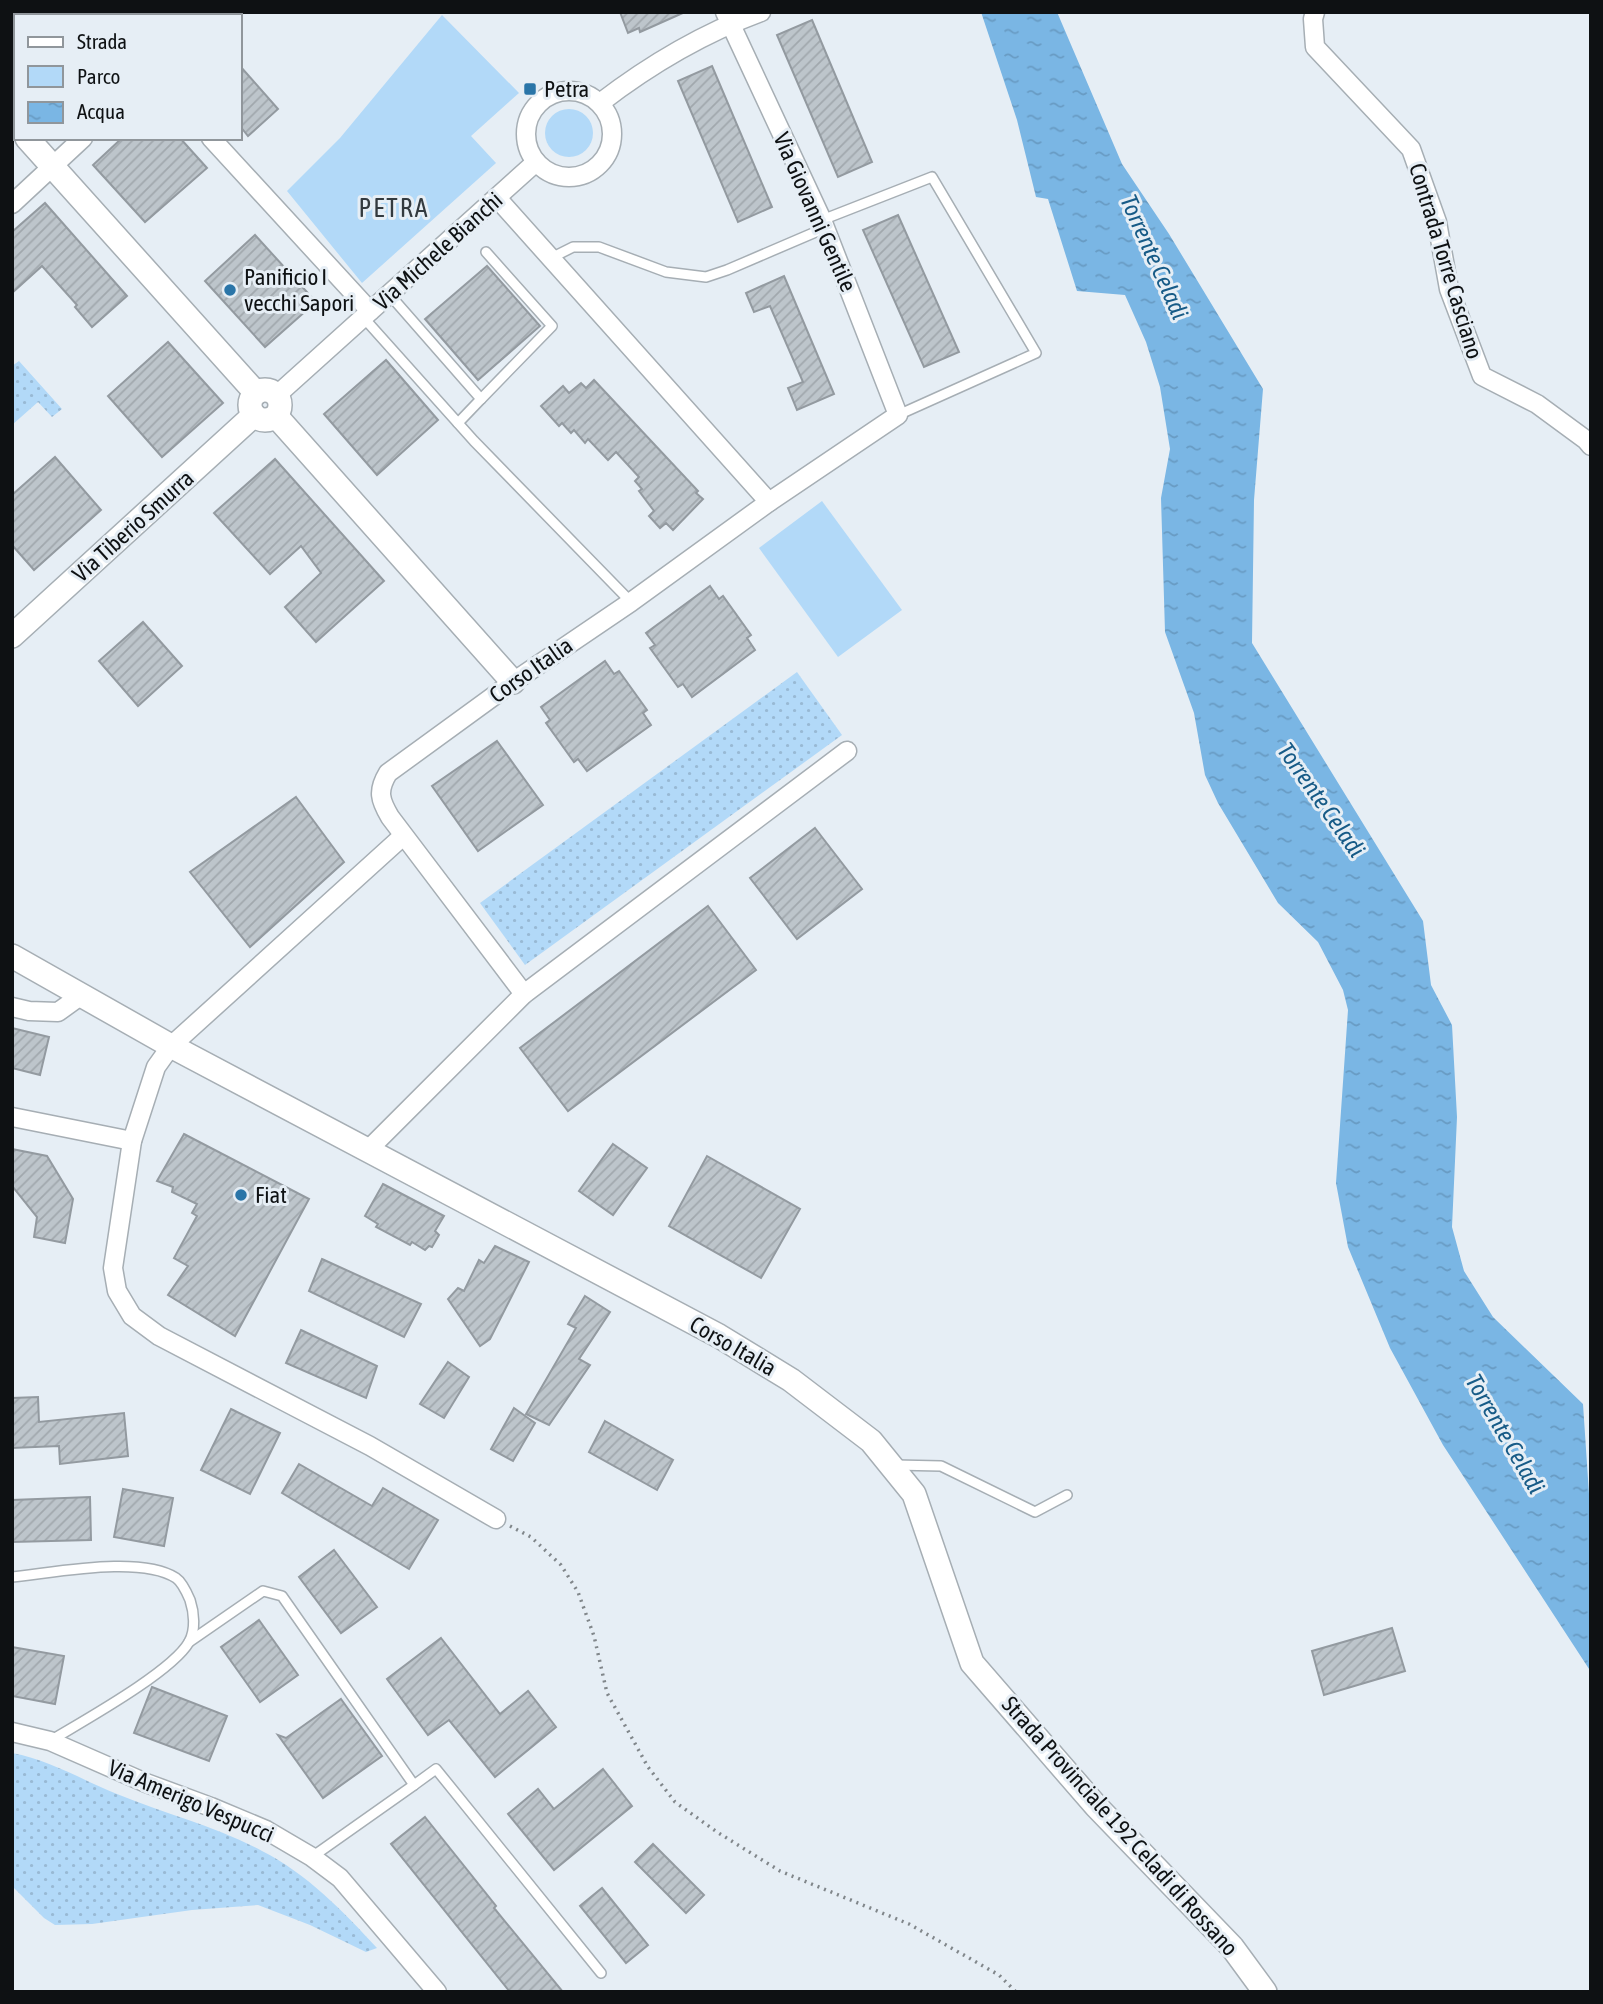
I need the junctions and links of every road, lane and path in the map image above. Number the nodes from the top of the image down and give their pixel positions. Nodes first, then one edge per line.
1 (761, 12) edge
2 (1315, 12) edge
3 (727, 18) edge
4 (600, 103) junction
5 (29, 140) edge
6 (81, 140) edge
7 (213, 140) edge
8 (536, 162) junction
9 (52, 166) junction
10 (497, 198) junction
11 (12, 204) edge
12 (824, 224) junction
13 (486, 252) dead end
14 (551, 258) junction
15 (389, 295) junction
16 (367, 314) junction
17 (481, 399) junction
18 (266, 405) junction
19 (898, 415) junction
20 (458, 423) junction
21 (1591, 446) edge
22 (769, 502) junction
23 (631, 602) junction
24 (12, 636) edge
25 (513, 681) junction
26 (847, 751) dead end
27 (403, 836) junction
28 (12, 956) edge
29 (83, 994) junction
30 (524, 994) junction
31 (12, 1007) edge
32 (171, 1046) junction
33 (12, 1117) edge
34 (132, 1141) junction
35 (369, 1149) junction
36 (890, 1465) junction
37 (1067, 1495) dead end
38 (496, 1519) joint
39 (12, 1577) edge
40 (189, 1642) junction
41 (972, 1663) joint
42 (12, 1732) edge
43 (50, 1741) junction
44 (414, 1784) junction
45 (312, 1857) junction
46 (601, 1973) dead end
47 (437, 1992) edge
48 (1016, 1992) edge
49 (1265, 1992) edge

1 - 3 street
2 - 21 street, Contrada Torre Casciano
3 - 4 street
3 - 12 street, Via Giovanni Gentile
4 - 8 street
4 - 8 street
5 - 9 street
6 - 9 street
7 - 16 street
8 - 10 street, Via Michele Bianchi
9 - 11 street
9 - 18 street
10 - 14 street
10 - 15 street, Via Michele Bianchi
12 - 14 lane
12 - 19 street, Via Giovanni Gentile
12 - 19 lane
13 - 17 lane
14 - 22 street
15 - 16 street, Via Michele Bianchi
15 - 17 lane
16 - 18 street, Via Michele Bianchi
16 - 20 lane
17 - 20 lane
18 - 24 street, Via Tiberio Smurra
18 - 25 street
19 - 22 street, Corso Italia
20 - 23 lane
22 - 23 street, Corso Italia
23 - 25 street, Corso Italia
25 - 27 street, Corso Italia
26 - 30 street
27 - 30 street, Corso Italia
27 - 32 street
28 - 29 street, Corso Italia
29 - 31 street
29 - 32 street, Corso Italia
30 - 35 street
32 - 34 street
32 - 35 street, Corso Italia
33 - 34 street
34 - 38 street
35 - 36 street, Corso Italia
36 - 37 lane
36 - 41 street, Corso Italia
38 - 48 path
39 - 40 lane
40 - 43 lane
40 - 44 lane
41 - 49 street, Strada Provinciale 192 Celadi di Rossano
42 - 43 street, Via Amerigo Vespucci
43 - 45 street, Via Amerigo Vespucci
44 - 45 lane
44 - 46 lane
45 - 47 street, Via Amerigo Vespucci

